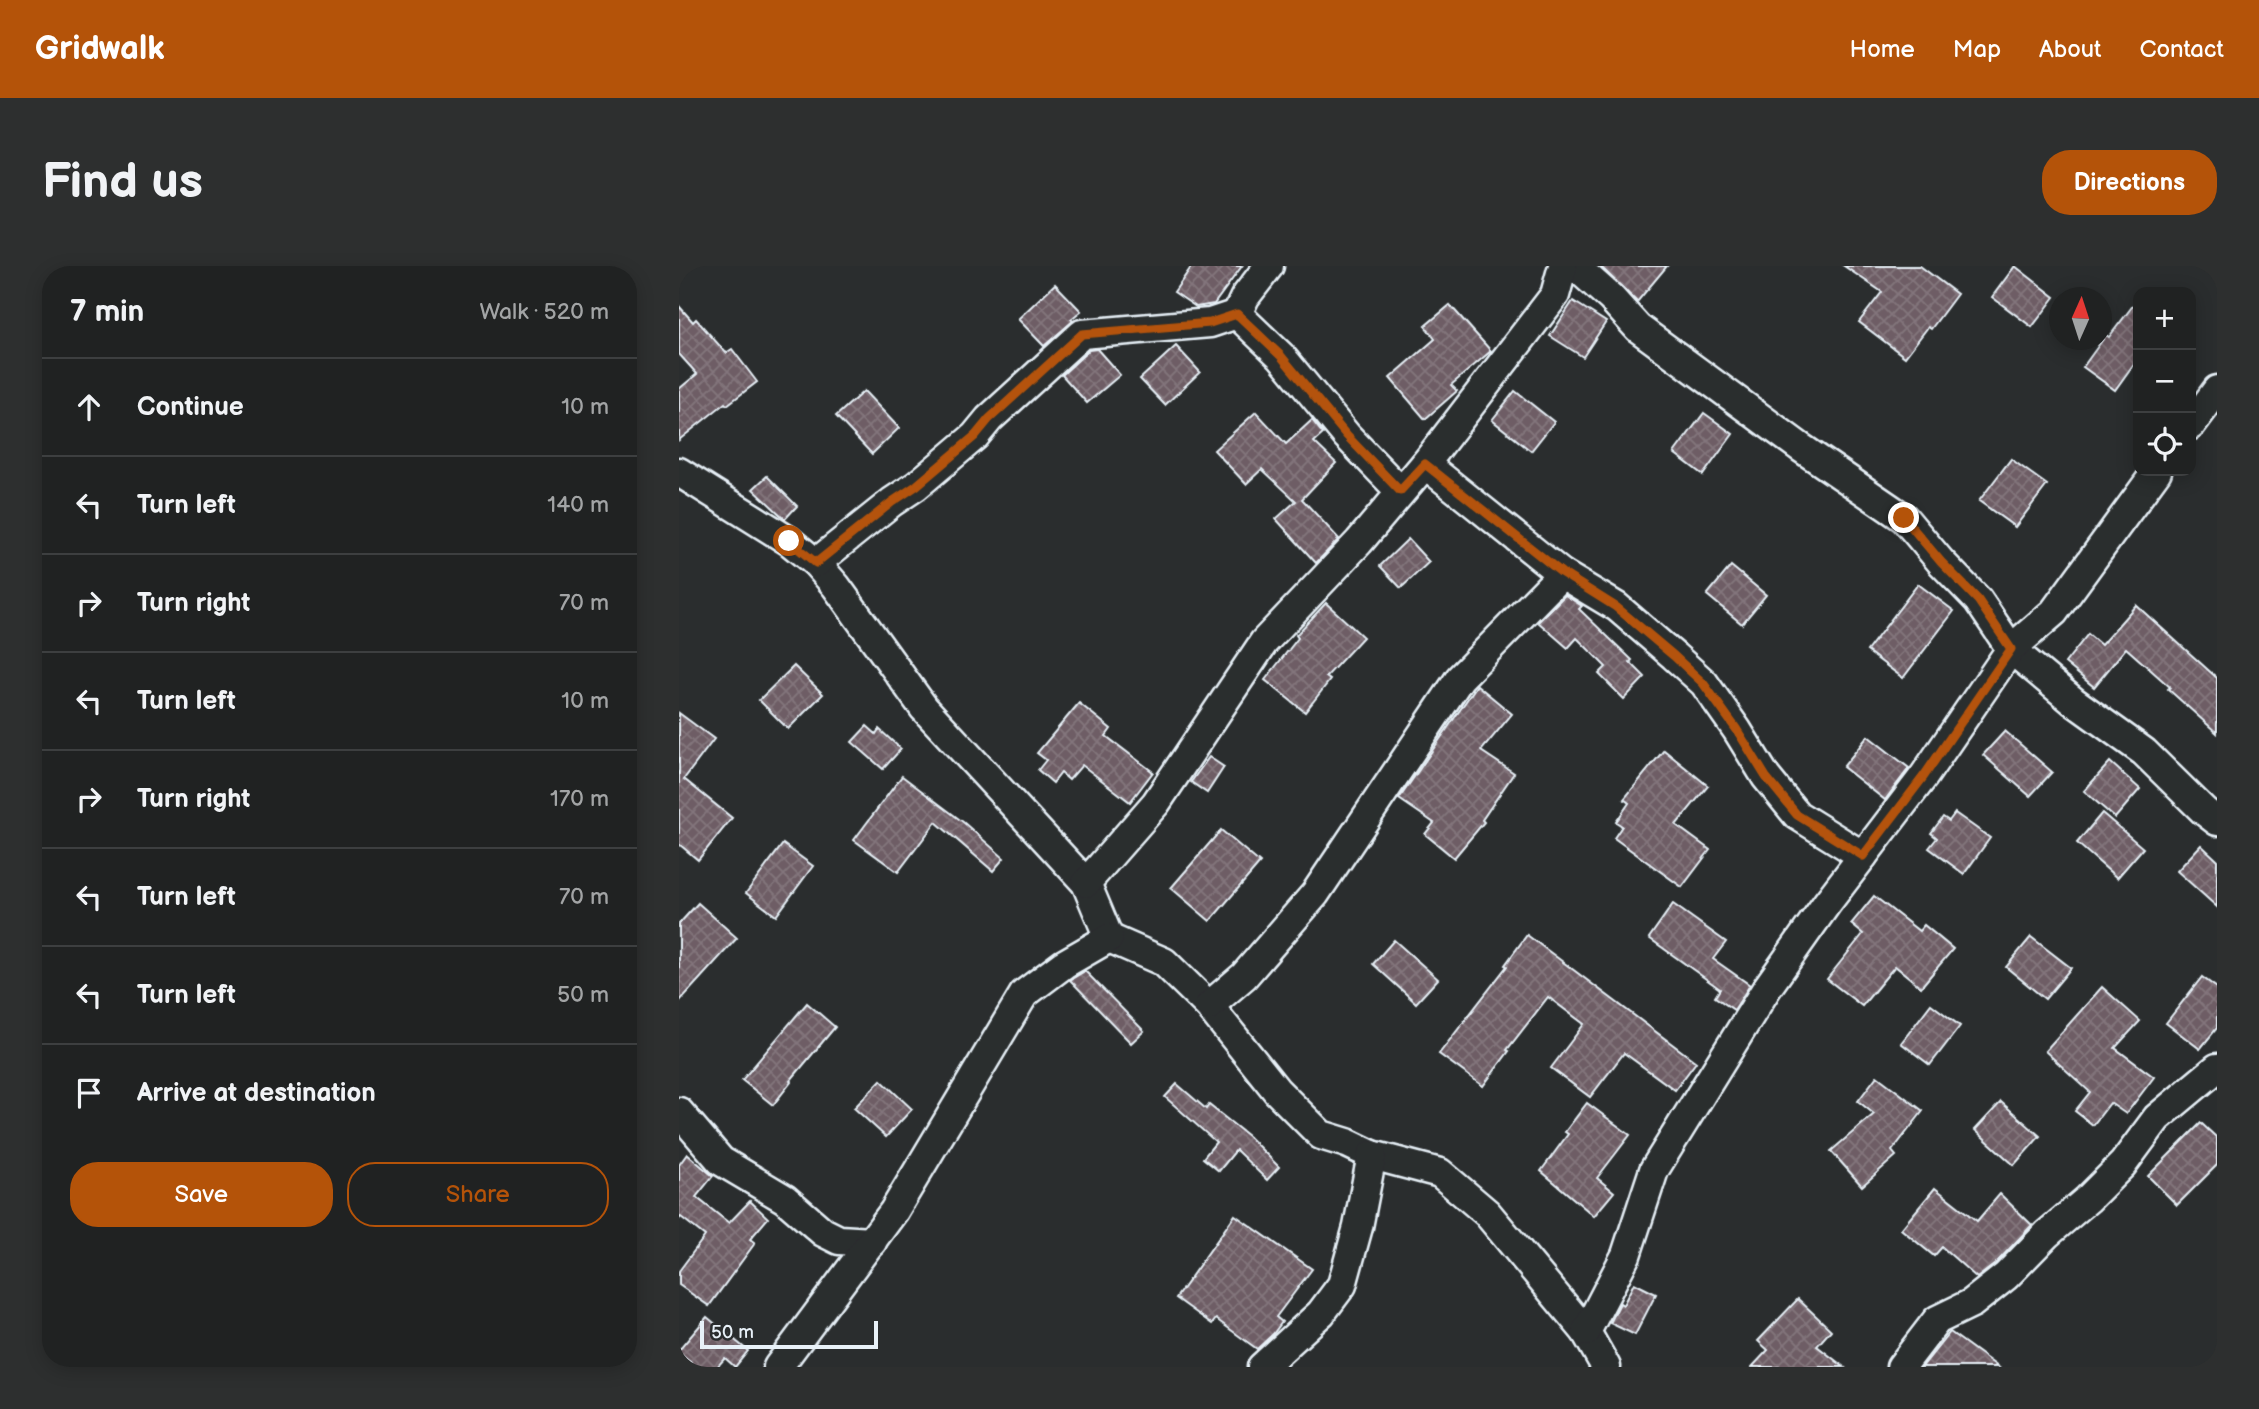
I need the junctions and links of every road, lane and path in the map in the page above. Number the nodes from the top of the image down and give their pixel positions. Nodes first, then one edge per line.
1 (1269, 266) edge
2 (1563, 266) edge
3 (1575, 266) edge
4 (1237, 314) junction
5 (2217, 390) edge
6 (2196, 418) edge
7 (1425, 464) junction
8 (679, 472) edge
9 (2153, 476) edge
10 (1400, 491) junction
11 (816, 563) junction
12 (1562, 573) junction
13 (2011, 649) junction
14 (2217, 821) edge
15 (1863, 856) junction
16 (1086, 883) junction
17 (1109, 938) junction
18 (1209, 1006) junction
19 (2217, 1068) edge
20 (679, 1112) edge
21 (1372, 1155) junction
22 (872, 1242) junction
23 (1586, 1332) junction
24 (778, 1367) edge
25 (1262, 1367) edge
26 (1606, 1367) edge
27 (1901, 1367) edge

1 - 4 street
2 - 7 street
3 - 13 street
4 - 10 street
4 - 11 street
5 - 6 street
7 - 10 street
7 - 12 street
8 - 11 street
9 - 13 street
10 - 16 street
11 - 16 street
12 - 15 street
12 - 18 street
13 - 14 street
13 - 15 street
15 - 23 street
16 - 17 street
17 - 18 street
17 - 22 street
18 - 21 street
19 - 27 street
20 - 22 street
21 - 23 street
21 - 25 street
22 - 24 street
23 - 26 street

